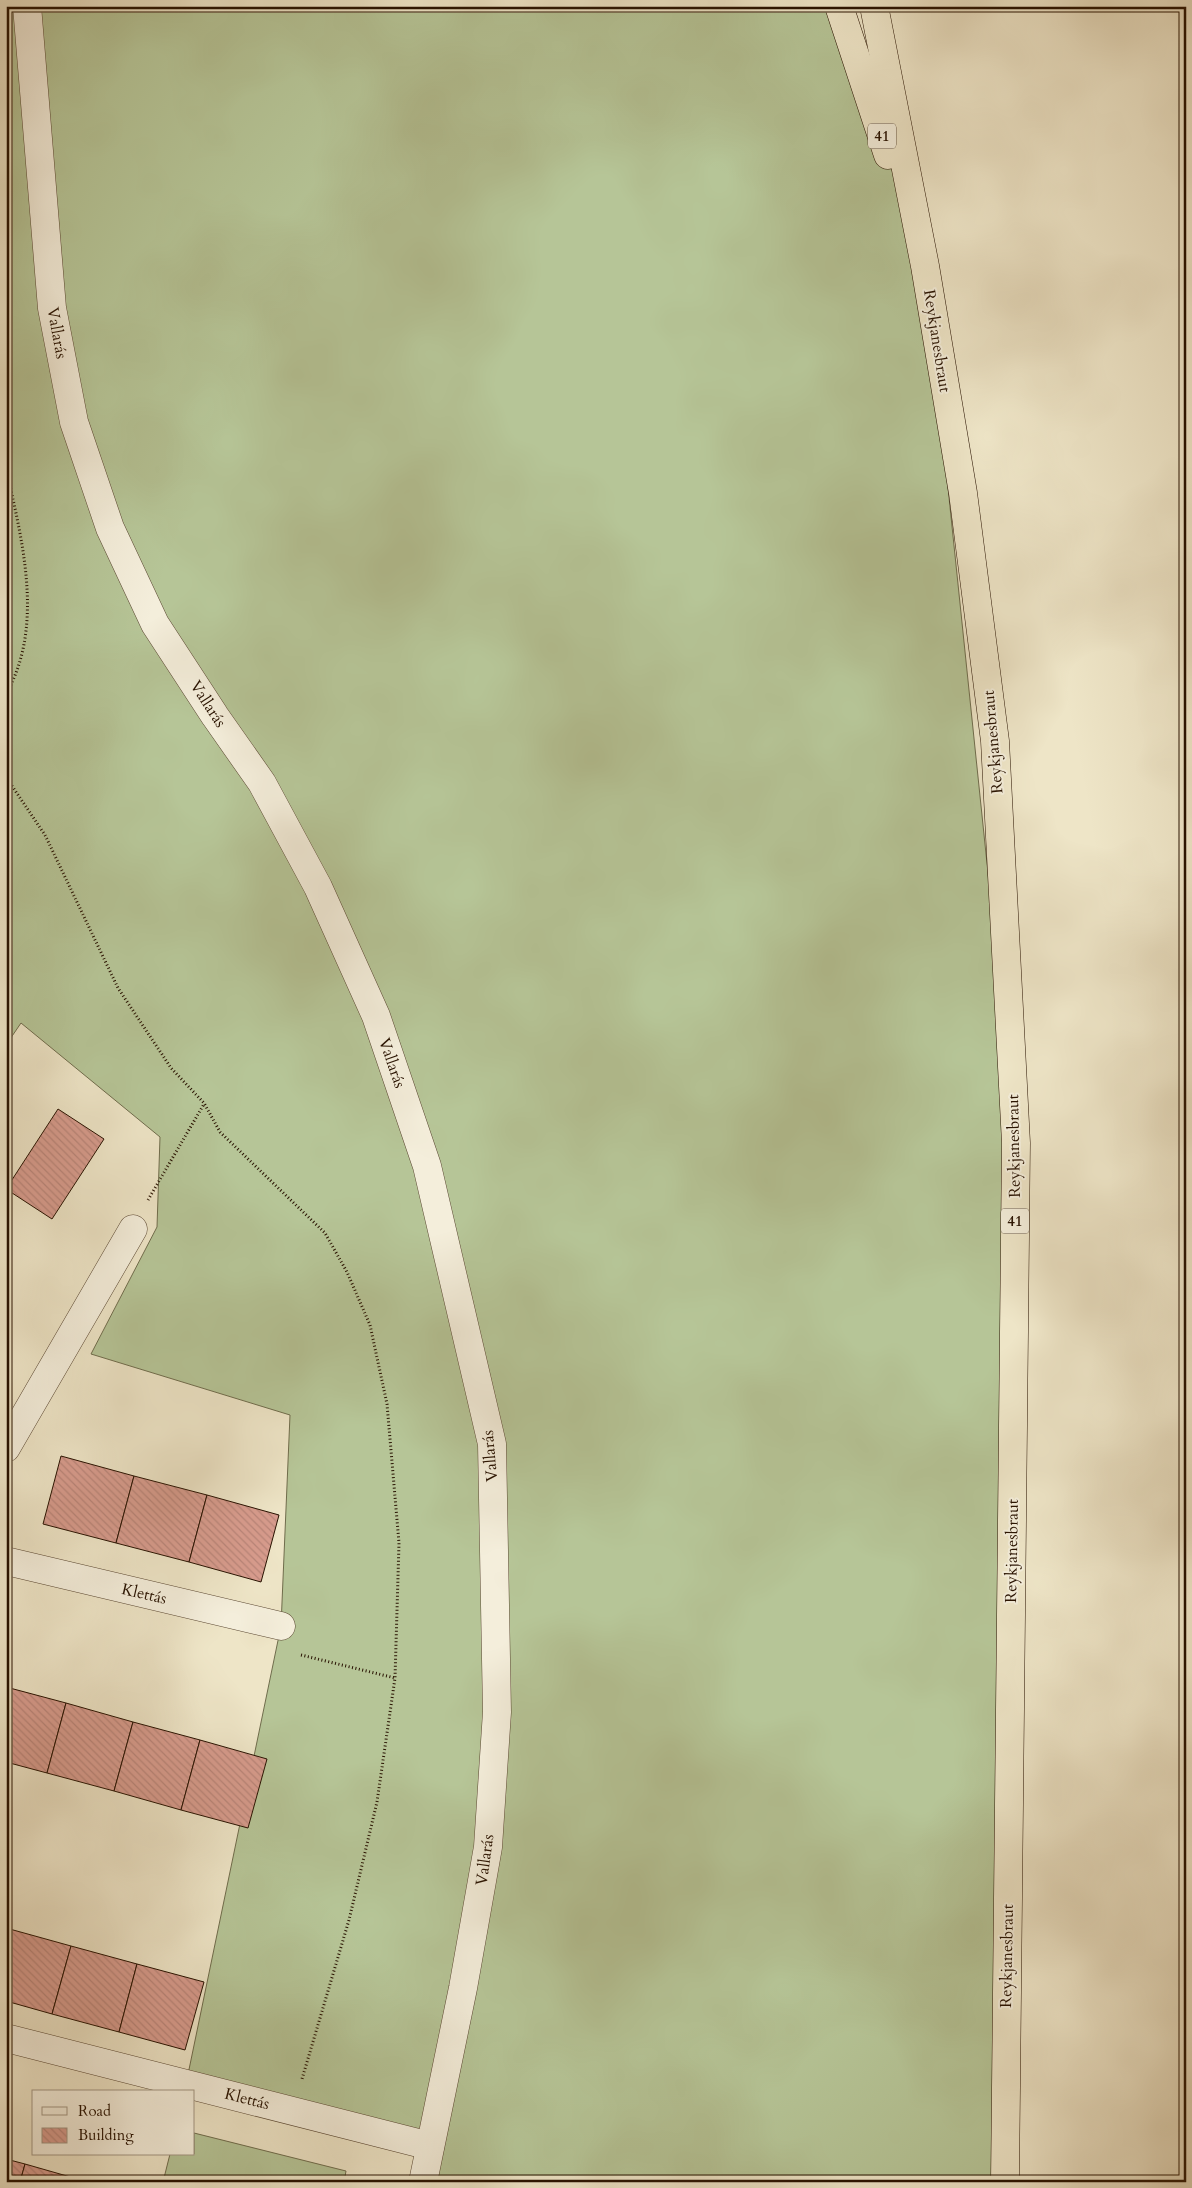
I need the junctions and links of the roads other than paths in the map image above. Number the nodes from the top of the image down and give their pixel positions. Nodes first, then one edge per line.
1 (27, 6) edge
2 (839, 6) edge
3 (874, 6) edge
4 (925, 266) junction
5 (133, 1229) road end
6 (6, 1448) edge
7 (6, 1561) edge
8 (281, 1626) dead end
9 (6, 2038) edge
10 (430, 2146) junction
11 (423, 2182) edge
12 (1005, 2182) edge

1 - 10 street, Vallarás
2 - 4 highway, Reykjanesbraut / 41
3 - 4 highway, Reykjanesbraut / 41
4 - 12 highway, Reykjanesbraut / 41
5 - 6 street
7 - 8 street, Klettás
9 - 10 street, Klettás
10 - 11 street, Vallarás

